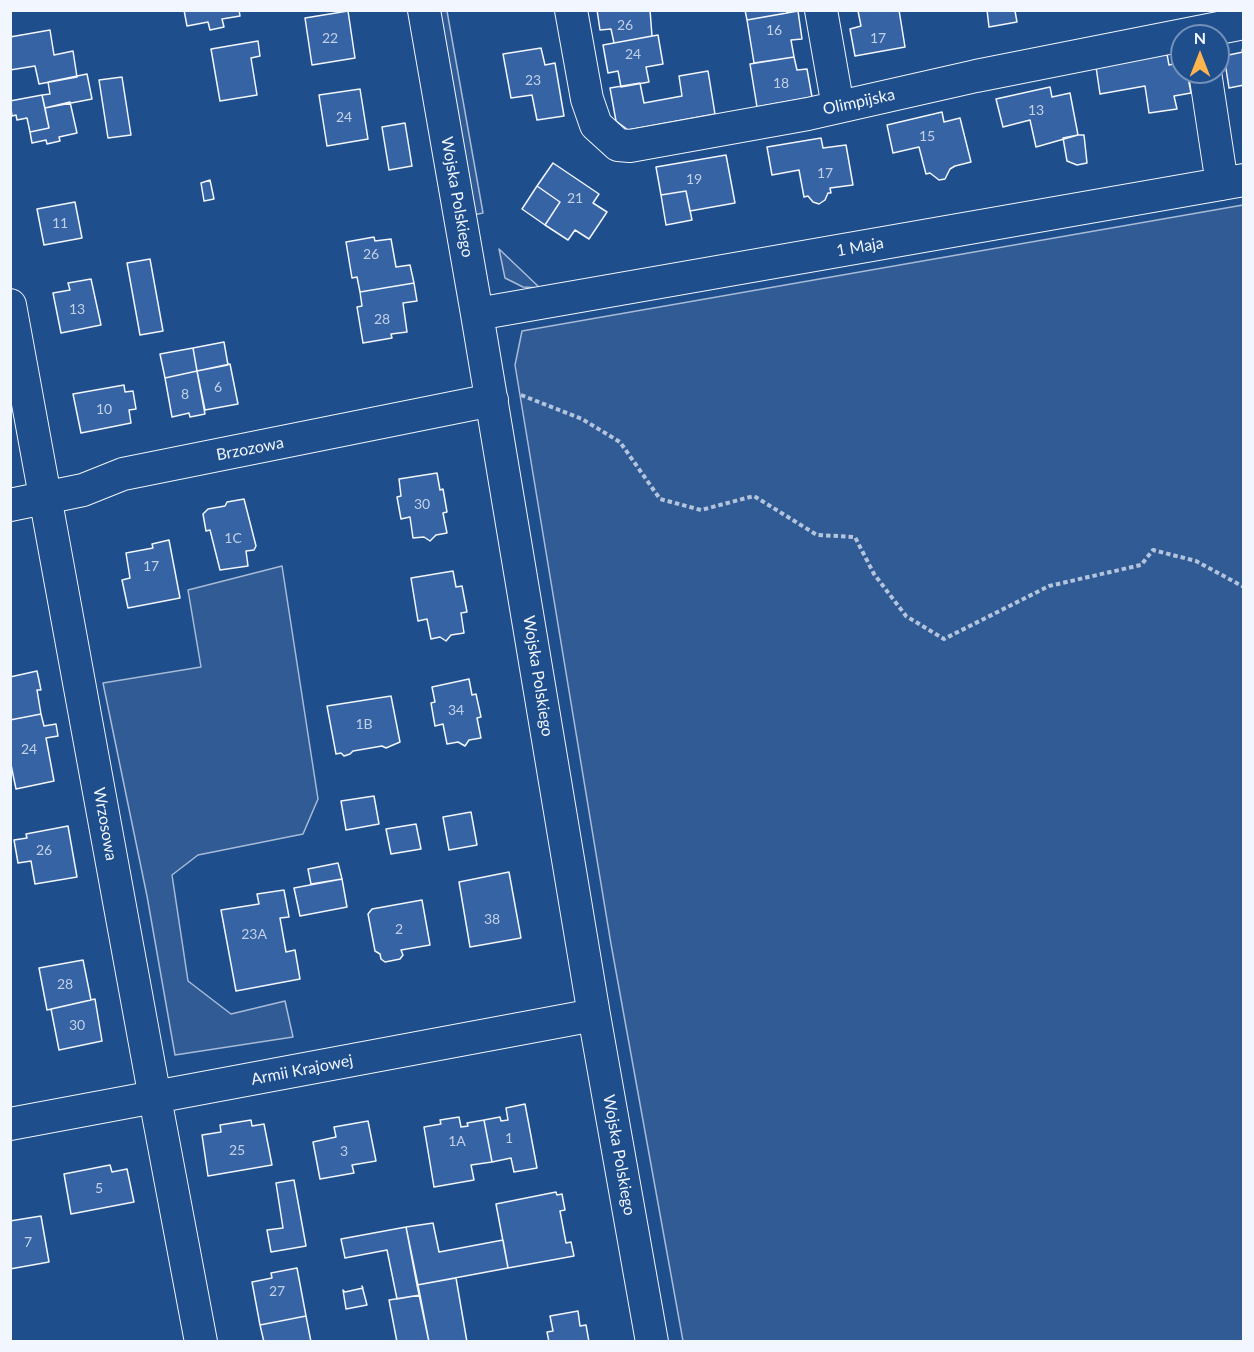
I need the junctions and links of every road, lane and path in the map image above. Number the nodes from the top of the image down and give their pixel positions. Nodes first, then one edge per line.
1 (424, 10) edge
2 (571, 10) edge
3 (821, 10) edge
4 (1244, 23) edge
5 (1228, 24) edge
6 (1170, 32) edge
7 (1208, 84) edge
8 (838, 108) junction
9 (1233, 182) edge
10 (10, 305) edge
11 (477, 314) junction
12 (506, 397) junction
13 (46, 498) junction
14 (10, 505) edge
15 (1244, 587) edge
16 (594, 1016) junction
17 (155, 1098) junction
18 (10, 1124) edge
19 (201, 1341) edge
20 (652, 1341) edge

1 - 11 street, Wojska Polskiego
2 - 8 street, Olimpijska
3 - 8 street
4 - 5 street, Olimpijska
6 - 8 street, Olimpijska
7 - 9 street
9 - 11 street, 1 Maja
10 - 13 street, Wrzosowa
11 - 12 street, Wojska Polskiego
12 - 13 street, Brzozowa
12 - 15 path
12 - 16 street, Wojska Polskiego
13 - 14 street, Brzozowa
13 - 17 street, Wrzosowa
16 - 17 street, Armii Krajowej
16 - 20 street, Wojska Polskiego
17 - 18 street, Armii Krajowej
17 - 19 street, Wrzosowa

